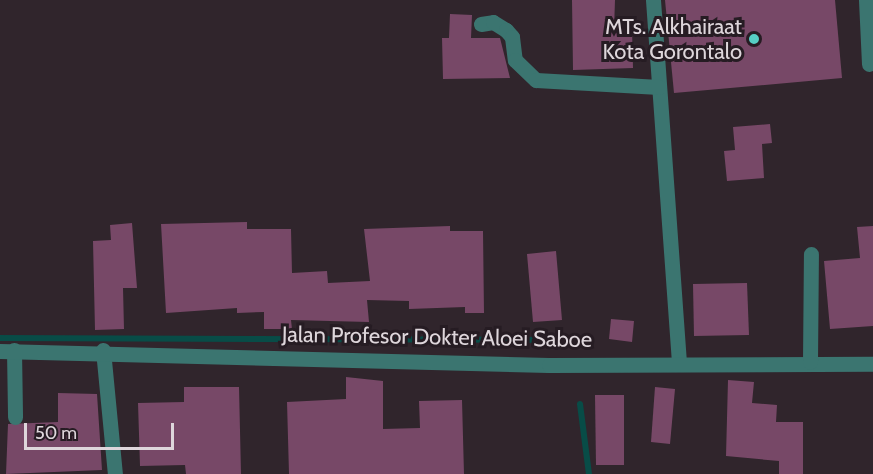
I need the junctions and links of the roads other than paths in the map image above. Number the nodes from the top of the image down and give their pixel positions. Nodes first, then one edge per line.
1 (653, 0) edge
2 (866, 0) edge
3 (481, 24) dead end
4 (869, 64) dead end
5 (659, 87) junction
6 (811, 254) dead end
7 (7, 350) edge
8 (103, 350) junction
9 (679, 361) junction
10 (810, 363) junction
11 (873, 364) edge
12 (15, 417) dead end
13 (115, 474) edge

1 - 5 street
2 - 4 street
3 - 5 street
5 - 9 street
6 - 10 street
7 - 8 street, Jalan Profesor Dokter Aloei Saboe
7 - 12 street
8 - 9 street, Jalan Profesor Dokter Aloei Saboe
8 - 13 street
9 - 10 street, Jalan Profesor Dokter Aloei Saboe
10 - 11 street, Jalan Profesor Dokter Aloei Saboe

